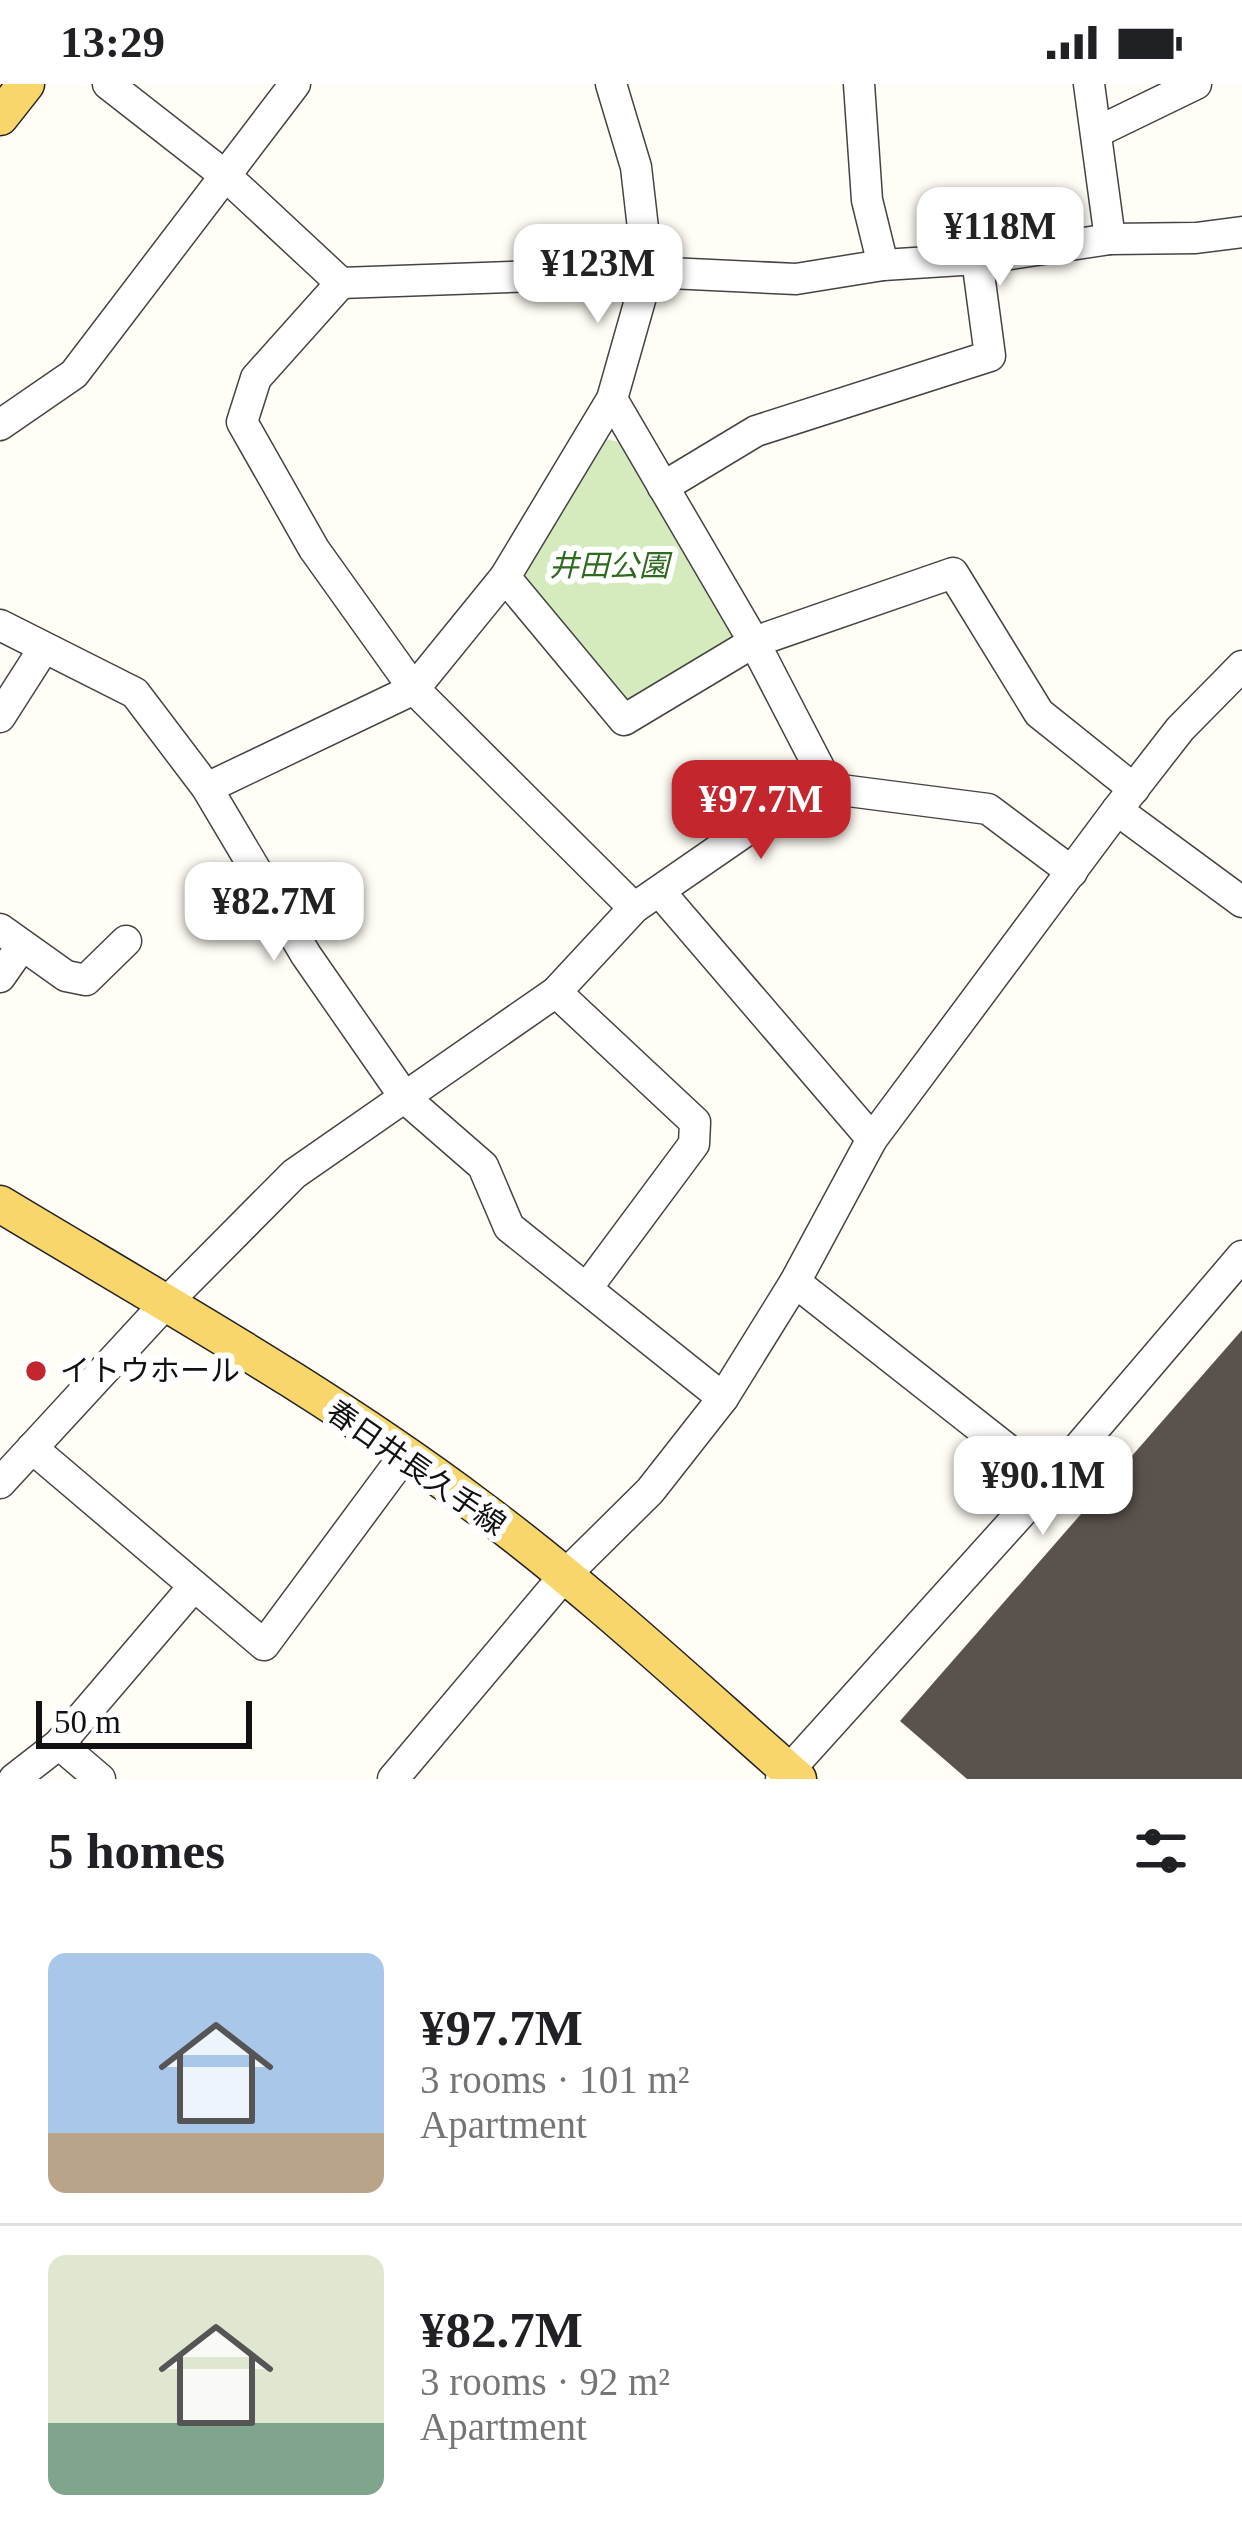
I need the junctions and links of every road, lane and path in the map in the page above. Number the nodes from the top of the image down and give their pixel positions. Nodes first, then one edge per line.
1 (26, 84) edge
2 (108, 84) edge
3 (295, 84) edge
4 (611, 84) edge
5 (859, 84) edge
6 (1089, 84) edge
7 (1196, 84) edge
8 (0, 117) edge
9 (1097, 132) junction
10 (227, 177) junction
11 (1242, 232) edge
12 (1110, 238) junction
13 (977, 259) junction
14 (883, 265) junction
15 (648, 272) junction
16 (341, 283) junction
17 (612, 399) junction
18 (0, 424) edge
19 (663, 487) junction
20 (505, 577) junction
21 (0, 625) edge
22 (754, 643) junction
23 (44, 648) junction
24 (1242, 666) edge
25 (414, 689) junction
26 (0, 717) edge
27 (824, 777) junction
28 (207, 788) junction
29 (1126, 799) junction
30 (1072, 872) junction
31 (647, 900) junction
32 (1242, 902) edge
33 (10, 938) edge
34 (126, 941) dead end
35 (0, 977) edge
36 (556, 992) junction
37 (406, 1099) junction
38 (872, 1139) junction
39 (0, 1204) edge
40 (1242, 1256) edge
41 (795, 1282) junction
42 (587, 1288) junction
43 (165, 1304) junction
44 (723, 1399) junction
45 (32, 1448) junction
46 (404, 1456) junction
47 (1049, 1482) junction
48 (0, 1483) edge
49 (565, 1575) junction
50 (194, 1586) junction
51 (58, 1744) junction
52 (789, 1776) edge
53 (14, 1779) edge
54 (100, 1779) edge
55 (393, 1779) edge

1 - 8 main road
2 - 10 street
3 - 10 street
4 - 15 street
5 - 14 street
6 - 9 street
7 - 9 street
9 - 12 street
10 - 16 street
10 - 18 street
11 - 12 street
12 - 13 street
13 - 14 street
13 - 19 street
14 - 15 street
15 - 16 street
15 - 17 street
16 - 25 street
17 - 19 street
17 - 20 street
19 - 22 street
20 - 22 street
20 - 25 street
21 - 23 street
22 - 27 street
22 - 29 street
23 - 26 street
23 - 28 street
24 - 29 street
25 - 28 street
25 - 31 street
27 - 30 street
27 - 31 street
28 - 37 street
29 - 30 street
29 - 32 street
30 - 38 street
31 - 36 street
31 - 38 street
33 - 34 street
33 - 35 street
36 - 37 street
36 - 42 street
37 - 42 street
37 - 43 street
38 - 41 street
39 - 43 main road, 春日井長久手線
40 - 47 street
41 - 44 street
41 - 47 street
42 - 44 street
43 - 45 street
43 - 46 main road, 春日井長久手線
44 - 49 street
45 - 48 street
45 - 50 street
46 - 49 main road, 春日井長久手線
46 - 50 street
47 - 52 street
49 - 52 main road, 春日井長久手線
49 - 55 street
50 - 51 street
51 - 53 street
51 - 54 street

